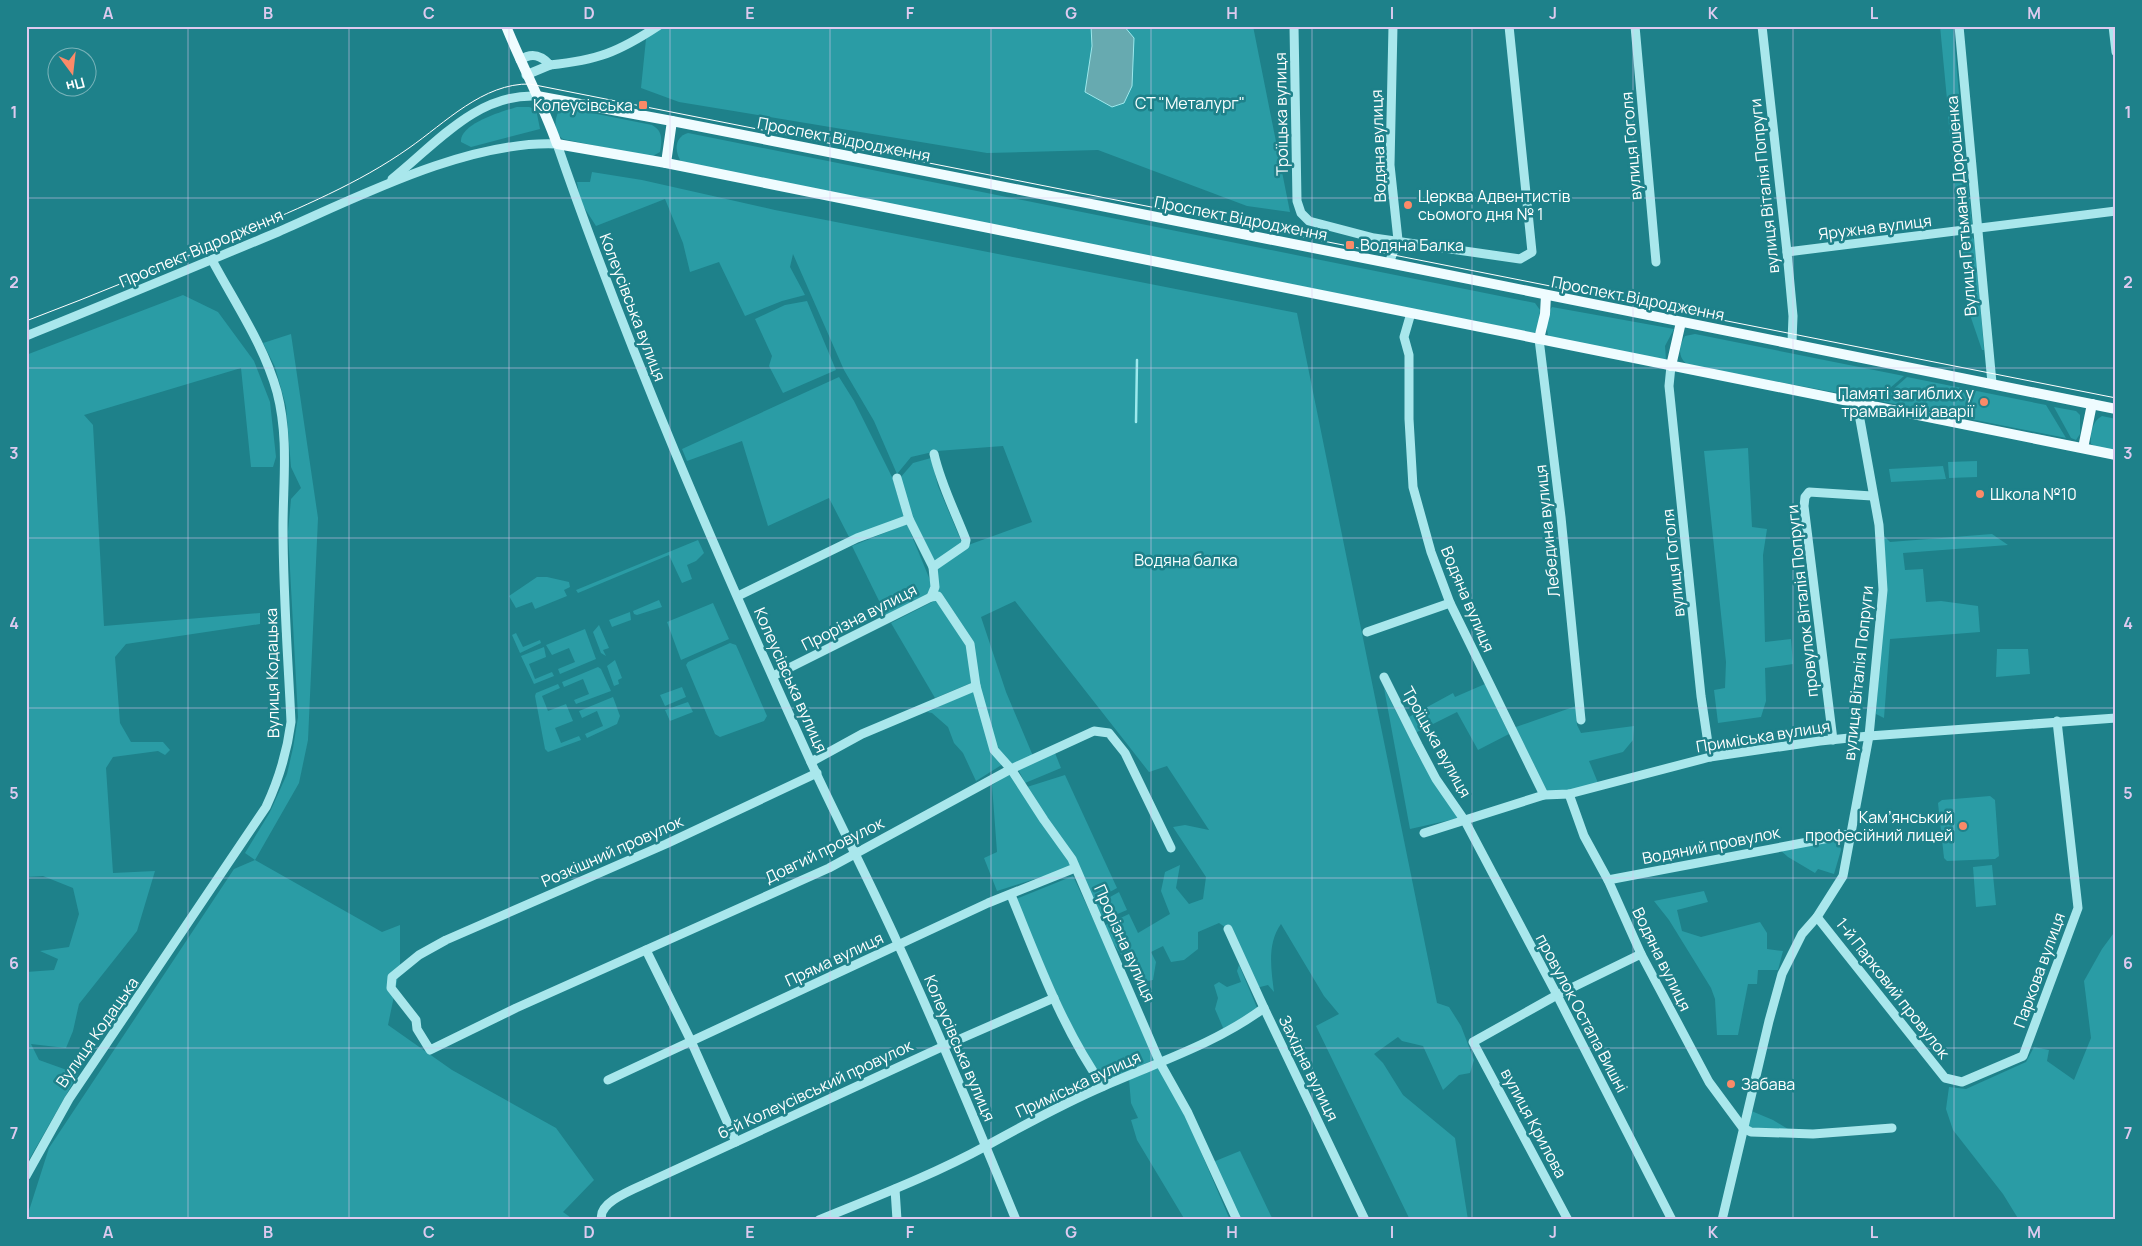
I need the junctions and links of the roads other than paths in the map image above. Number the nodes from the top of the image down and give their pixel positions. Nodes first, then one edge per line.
1 (506, 26) edge
2 (658, 26) edge
3 (1294, 26) edge
4 (1393, 26) edge
5 (1509, 26) edge
6 (1635, 26) edge
7 (1762, 26) edge
8 (1959, 26) edge
9 (2113, 26) edge
10 (2116, 52) edge
11 (520, 60) junction
12 (550, 65) junction
13 (526, 75) junction
14 (537, 96) junction
15 (672, 121) junction
16 (557, 144) junction
17 (666, 163) junction
18 (386, 184) junction
19 (2116, 212) edge
20 (1979, 230) junction
21 (1398, 240) junction
22 (1787, 252) junction
23 (212, 260) junction
24 (1389, 262) junction
25 (1656, 262) dead end
26 (1546, 295) junction
27 (1411, 313) junction
28 (1681, 322) junction
29 (26, 336) edge
30 (1539, 339) junction
31 (1792, 342) junction
32 (1671, 366) junction
33 (1992, 383) junction
34 (1857, 403) junction
35 (2092, 404) junction
36 (2116, 409) edge
37 (2083, 448) junction
38 (934, 454) dead end
39 (2116, 455) edge
40 (897, 478) dead end
41 (1872, 496) junction
42 (909, 519) junction
43 (933, 568) junction
44 (738, 596) junction
45 (930, 598) junction
46 (1450, 603) junction
47 (1367, 632) dead end
48 (773, 676) junction
49 (1384, 677) dead end
50 (976, 686) junction
51 (2116, 718) edge
52 (1581, 720) dead end
53 (2058, 722) junction
54 (1870, 736) junction
55 (1833, 740) junction
56 (1710, 757) junction
57 (811, 762) junction
58 (1011, 768) junction
59 (817, 773) junction
60 (1569, 794) junction
61 (1544, 796) junction
62 (1465, 821) junction
63 (1424, 833) dead end
64 (1850, 834) junction
65 (1171, 848) dead end
66 (856, 853) junction
67 (1075, 868) junction
68 (1608, 880) junction
69 (1011, 895) junction
70 (1817, 917) junction
71 (1228, 928) dead end
72 (899, 946) junction
73 (646, 950) junction
74 (1640, 954) junction
75 (1557, 995) junction
76 (1054, 998) junction
77 (1264, 1008) junction
78 (691, 1042) junction
79 (944, 1046) junction
80 (430, 1050) joint
81 (1160, 1063) junction
82 (1945, 1078) joint
83 (608, 1080) dead end
84 (1103, 1086) junction
85 (1743, 1128) junction
86 (1892, 1128) dead end
87 (736, 1142) junction
88 (986, 1146) junction
89 (26, 1176) edge
90 (895, 1189) junction
91 (602, 1220) edge
92 (819, 1220) edge
93 (897, 1220) edge
94 (1016, 1220) edge
95 (1237, 1220) edge
96 (1365, 1220) edge
97 (1568, 1220) edge
98 (1672, 1220) edge
99 (1722, 1220) edge

1 - 11 main road
2 - 12 street
3 - 21 street, Троїцька вулиця
4 - 21 street, Водяна вулиця
5 - 21 street
6 - 25 street, вулиця Гоголя
7 - 22 street, вулиця Віталія Попруги
8 - 20 street, Вулиця Гетьмана Дорошенка
9 - 10 street
11 - 12 street
11 - 13 main road
12 - 13 street
13 - 14 main road
14 - 15 main road, Проспект Відродження
14 - 16 main road
14 - 18 street, Проспект Відродження
15 - 17 main road
15 - 24 main road, Проспект Відродження
16 - 17 main road, Проспект Відродження
16 - 18 street, Проспект Відродження
16 - 44 street, Колеусівська вулиця
17 - 27 main road, Проспект Відродження
18 - 23 street, Проспект Відродження
19 - 20 street, Яружна вулиця
20 - 22 street, Яружна вулиця
20 - 33 street, Вулиця Гетьмана Дорошенка
21 - 24 street, Водяна вулиця
22 - 31 street, вулиця Віталія Попруги
23 - 29 street, Проспект Відродження
23 - 89 street, Вулиця Кодацька
24 - 26 main road, Проспект Відродження
26 - 28 main road, Проспект Відродження
26 - 30 main road
27 - 30 main road, Проспект Відродження
27 - 46 street, Водяна вулиця
28 - 31 main road, Проспект Відродження
28 - 32 main road
30 - 32 main road, Проспект Відродження
30 - 52 street, Лебедина вулиця
31 - 33 main road, Проспект Відродження
32 - 34 main road, Проспект Відродження
32 - 56 street, вулиця Гоголя
33 - 35 main road, Проспект Відродження
34 - 37 main road, Проспект Відродження
34 - 41 street, вулиця Віталія Попруги
35 - 36 main road, Проспект Відродження
35 - 37 main road
37 - 39 main road, Проспект Відродження
38 - 43 street
40 - 42 street, Прорізна вулиця
41 - 54 street, вулиця Віталія Попруги
41 - 55 street, провулок Віталія Попруги
42 - 43 street, Прорізна вулиця
42 - 44 street
43 - 45 street, Прорізна вулиця
44 - 48 street, Колеусівська вулиця
45 - 48 street, Прорізна вулиця
45 - 50 street, Прорізна вулиця
46 - 47 street
46 - 61 street, Водяна вулиця
48 - 57 street, Колеусівська вулиця
49 - 62 street, Троїцька вулиця
50 - 57 street
50 - 58 street, Прорізна вулиця
51 - 53 street, Приміська вулиця
53 - 54 street, Приміська вулиця
53 - 82 street, Паркова вулиця
54 - 55 street, Приміська вулиця
54 - 64 street, вулиця Віталія Попруги
55 - 56 street, Приміська вулиця
56 - 60 street, Приміська вулиця
57 - 59 street, Колеусівська вулиця
58 - 65 street, Довгий провулок
58 - 66 street, Довгий провулок
58 - 67 street, Прорізна вулиця
59 - 66 street, Колеусівська вулиця
59 - 80 street, Розкішний провулок
60 - 61 street, Приміська вулиця
60 - 68 street, Водяна вулиця
61 - 62 street, Приміська вулиця
62 - 63 street, Приміська вулиця
62 - 75 street, провулок Остапа Вишні
64 - 68 street, Водяний провулок
64 - 70 street, вулиця Віталія Попруги
66 - 72 street, Колеусівська вулиця
66 - 73 street, Довгий провулок
67 - 69 street, Пряма вулиця
67 - 81 street, Прорізна вулиця
68 - 74 street, Водяна вулиця
69 - 72 street, Пряма вулиця
69 - 76 street
70 - 82 street, 1-й Парковий провулок
70 - 85 street, вулиця Віталія Попруги
71 - 77 street, Західна вулиця
72 - 78 street, Пряма вулиця
72 - 79 street, Колеусівська вулиця
73 - 78 street
73 - 80 street, Довгий провулок
74 - 75 street
74 - 85 street, Водяна вулиця
75 - 97 street, вулиця Крилова
75 - 98 street, провулок Остапа Вишні
76 - 79 street, 6-й Колеусівський провулок
76 - 84 street
77 - 81 street, Приміська вулиця
77 - 96 street, Західна вулиця
78 - 83 street, Пряма вулиця
78 - 87 street
79 - 87 street, 6-й Колеусівський провулок
79 - 88 street, Колеусівська вулиця
81 - 84 street, Приміська вулиця
81 - 95 street, Прорізна вулиця
84 - 88 street, Приміська вулиця
85 - 86 street
85 - 99 street, вулиця Віталія Попруги
87 - 91 street, 6-й Колеусівський провулок
88 - 90 street, Приміська вулиця
88 - 94 street, Колеусівська вулиця
90 - 92 street, Приміська вулиця
90 - 93 street

